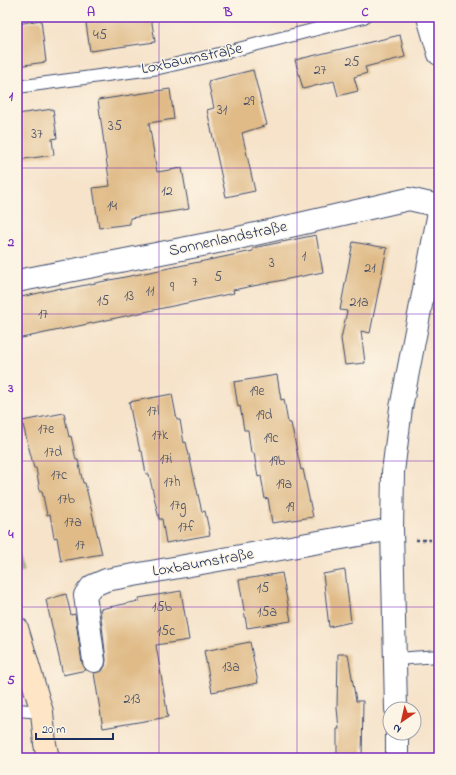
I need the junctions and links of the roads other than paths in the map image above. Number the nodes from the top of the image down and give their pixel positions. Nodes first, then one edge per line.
1 (364, 17) edge
2 (428, 17) edge
3 (439, 54) edge
4 (17, 88) edge
5 (439, 206) edge
6 (439, 212) edge
7 (17, 281) edge
8 (392, 529) junction
9 (17, 628) edge
10 (439, 656) edge
11 (396, 658) junction
12 (94, 661) dead end
13 (396, 701) edge
14 (17, 710) edge
15 (42, 712) junction
16 (397, 741) edge
17 (48, 758) edge
18 (397, 758) edge

1 - 4 lane, Loxbaumstraße
2 - 3 street
5 - 7 street, Sonnenlandstraße
6 - 8 street
8 - 11 street
8 - 12 street, Loxbaumstraße
9 - 15 main road
10 - 11 lane
11 - 13 street
14 - 15 lane
15 - 17 main road
16 - 18 street

